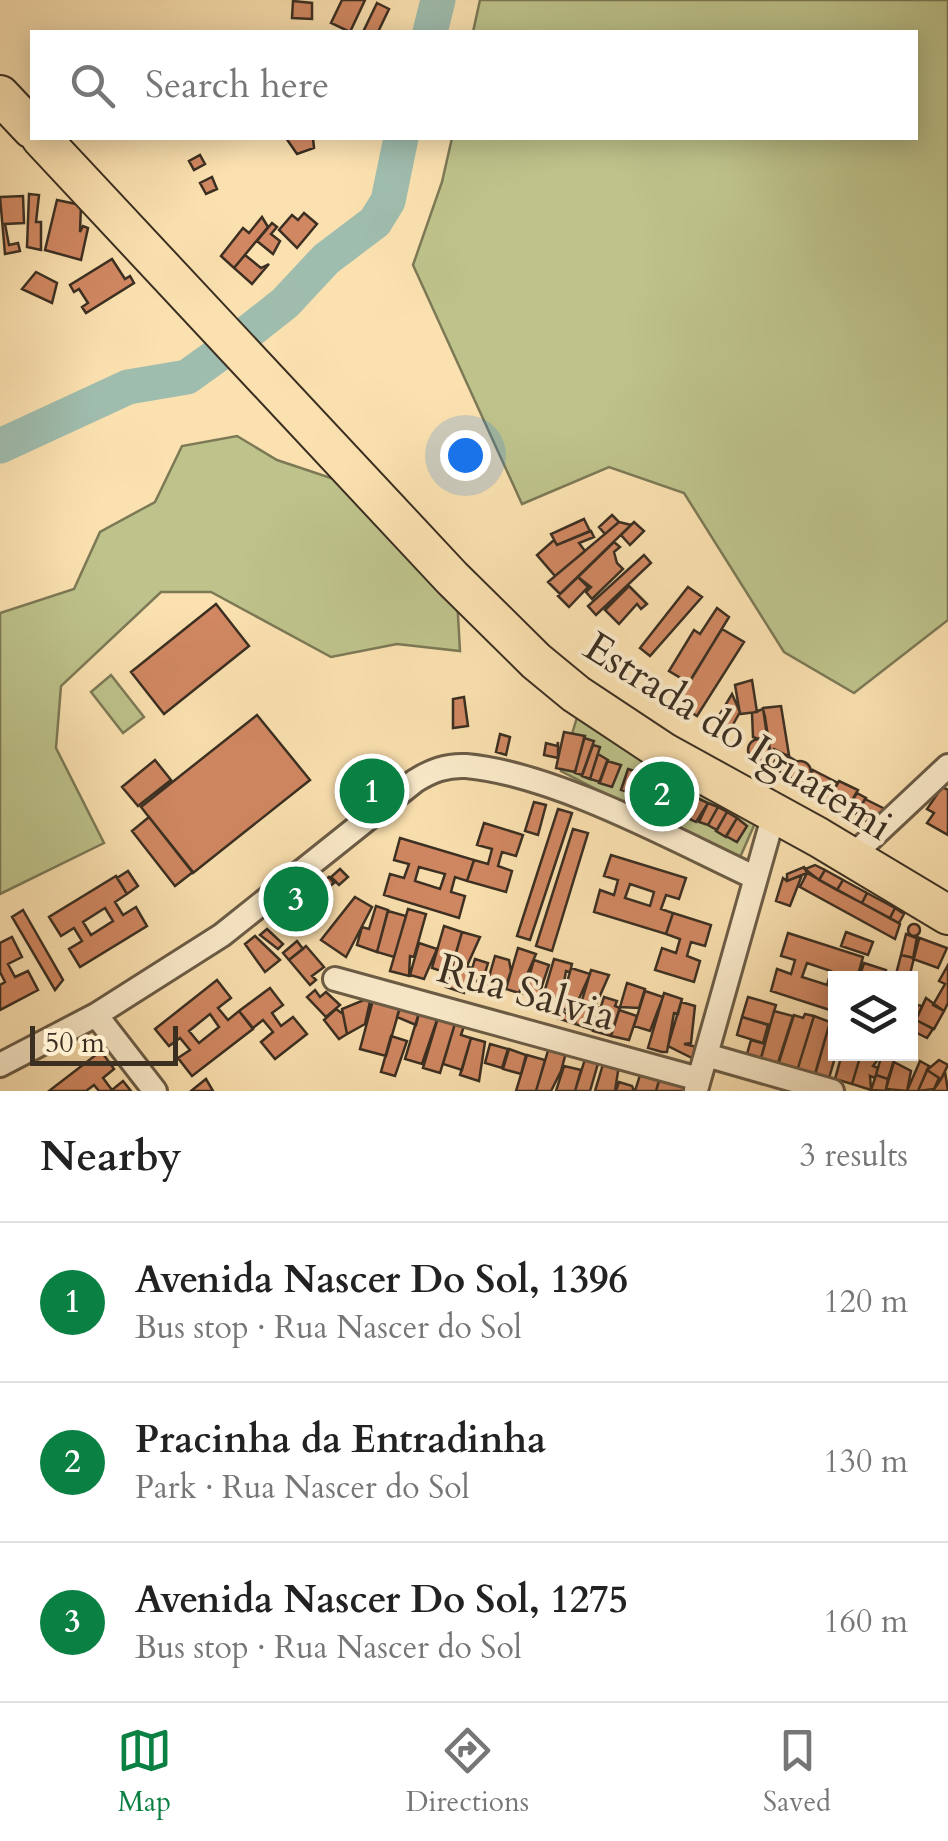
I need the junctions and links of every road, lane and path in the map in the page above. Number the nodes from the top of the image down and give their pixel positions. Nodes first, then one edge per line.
1 (0, 95) edge
2 (30, 127) edge
3 (42, 140) edge
4 (948, 766) edge
5 (774, 814) junction
6 (850, 857) junction
7 (754, 877) junction
8 (948, 915) edge
9 (334, 979) dead end
10 (96, 1015) junction
11 (706, 1055) junction
12 (0, 1065) edge
13 (698, 1085) edge
14 (156, 1091) edge
15 (832, 1091) edge

1 - 2 main road
3 - 5 main road, Estrada do Iguatemi
4 - 6 street
5 - 6 main road, Estrada do Iguatemi
5 - 7 street
6 - 8 main road, Estrada do Iguatemi
7 - 10 street
7 - 11 street
9 - 13 street, Rua Salvia
10 - 12 street
10 - 14 street
11 - 13 street
11 - 15 street

